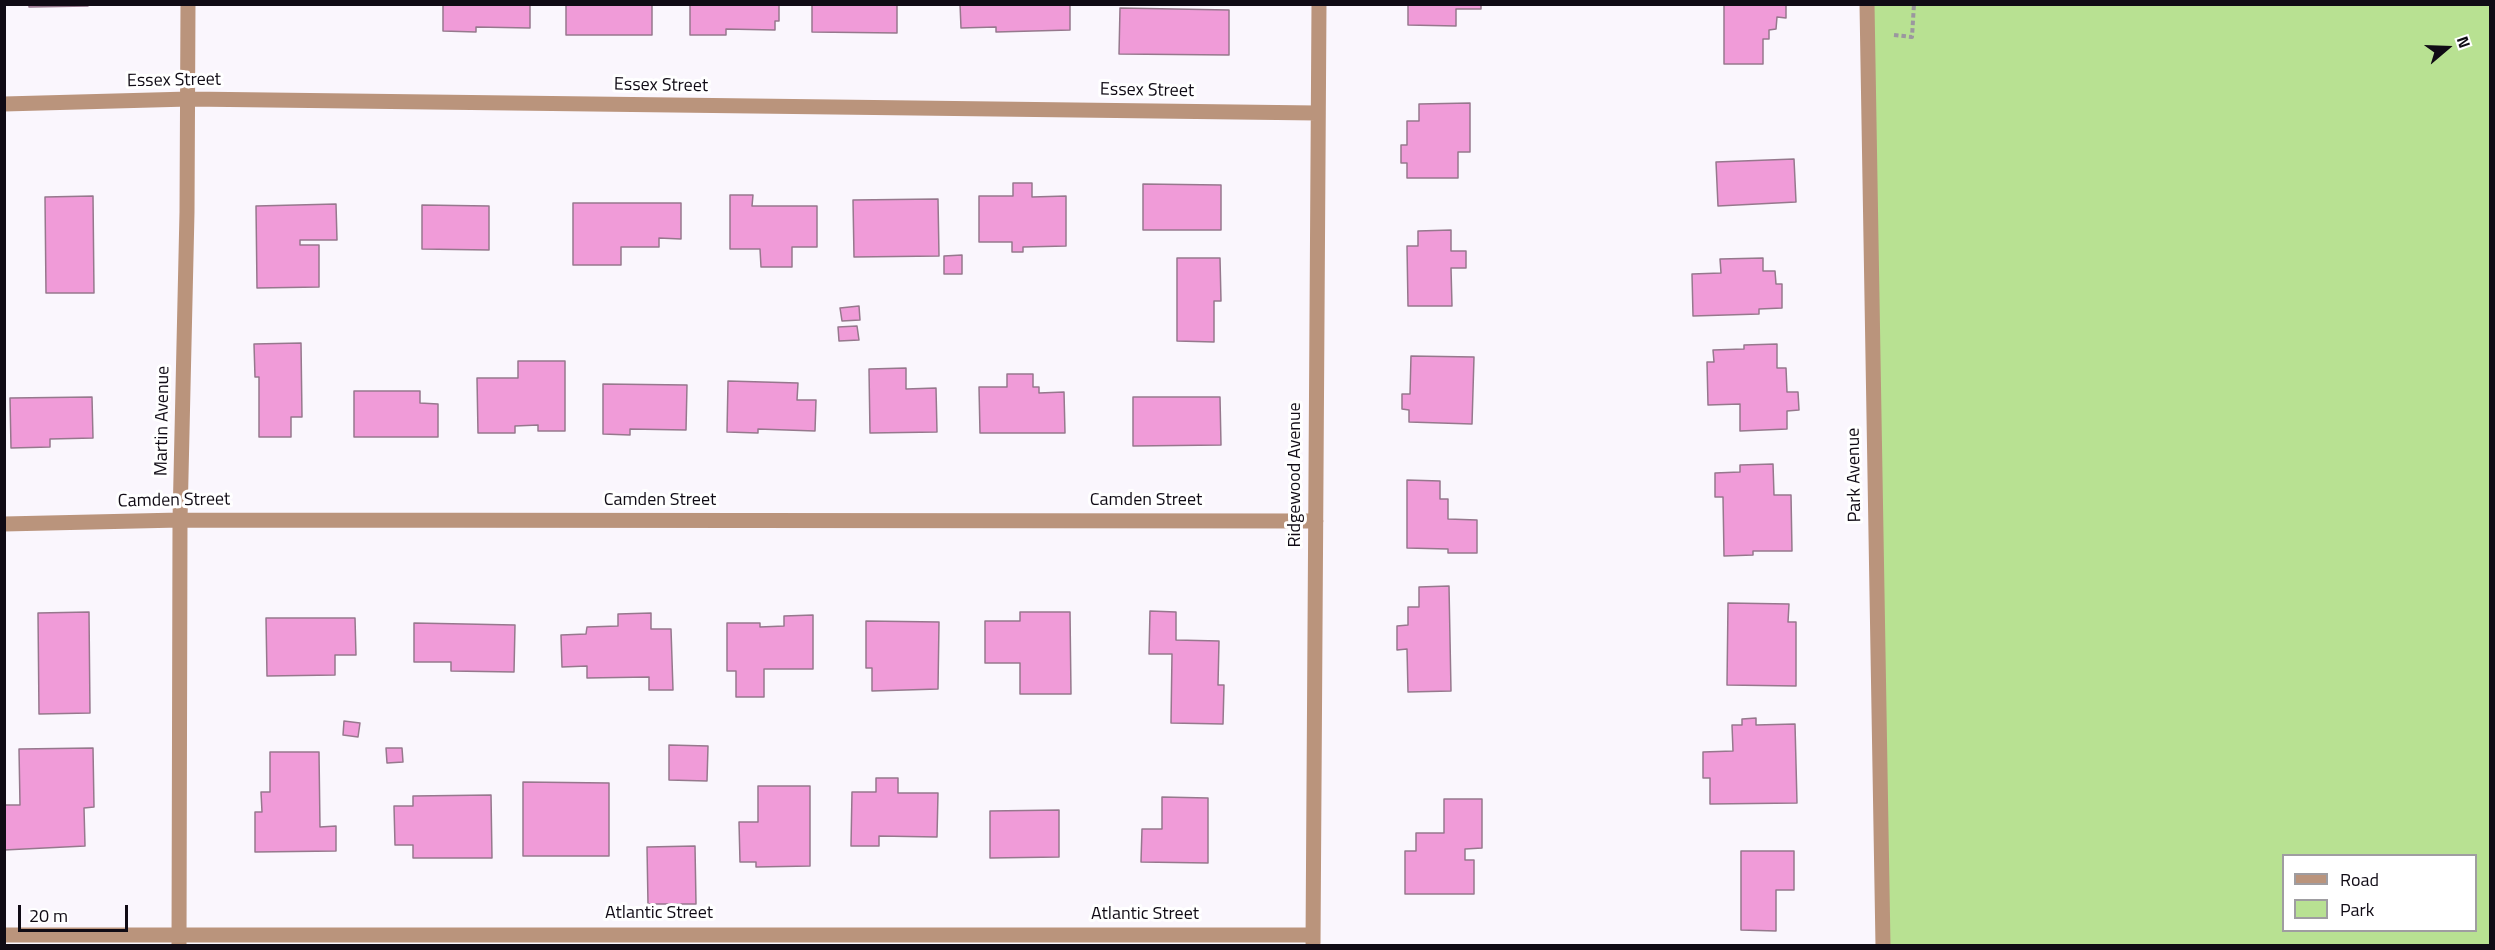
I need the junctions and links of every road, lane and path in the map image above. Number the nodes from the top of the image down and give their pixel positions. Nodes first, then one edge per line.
1 (188, 4) edge
2 (1319, 4) edge
3 (1867, 4) edge
4 (1914, 4) edge
5 (1867, 33) junction
6 (189, 99) junction
7 (4, 105) edge
8 (1317, 113) junction
9 (180, 520) junction
10 (1316, 521) junction
11 (4, 524) edge
12 (4, 935) edge
13 (179, 939) edge
14 (1313, 940) edge
15 (1883, 945) edge

1 - 6 street, Martin Avenue
2 - 8 street, Ridgewood Avenue
3 - 5 street, Park Avenue
4 - 5 path
5 - 15 street, Park Avenue
6 - 7 street, Essex Street
6 - 8 street, Essex Street
6 - 9 street, Martin Avenue
8 - 10 street, Ridgewood Avenue
9 - 10 street, Camden Street
9 - 11 street, Camden Street
9 - 13 street, Martin Avenue
10 - 14 street, Ridgewood Avenue
12 - 13 street, Atlantic Street
13 - 14 street, Atlantic Street

